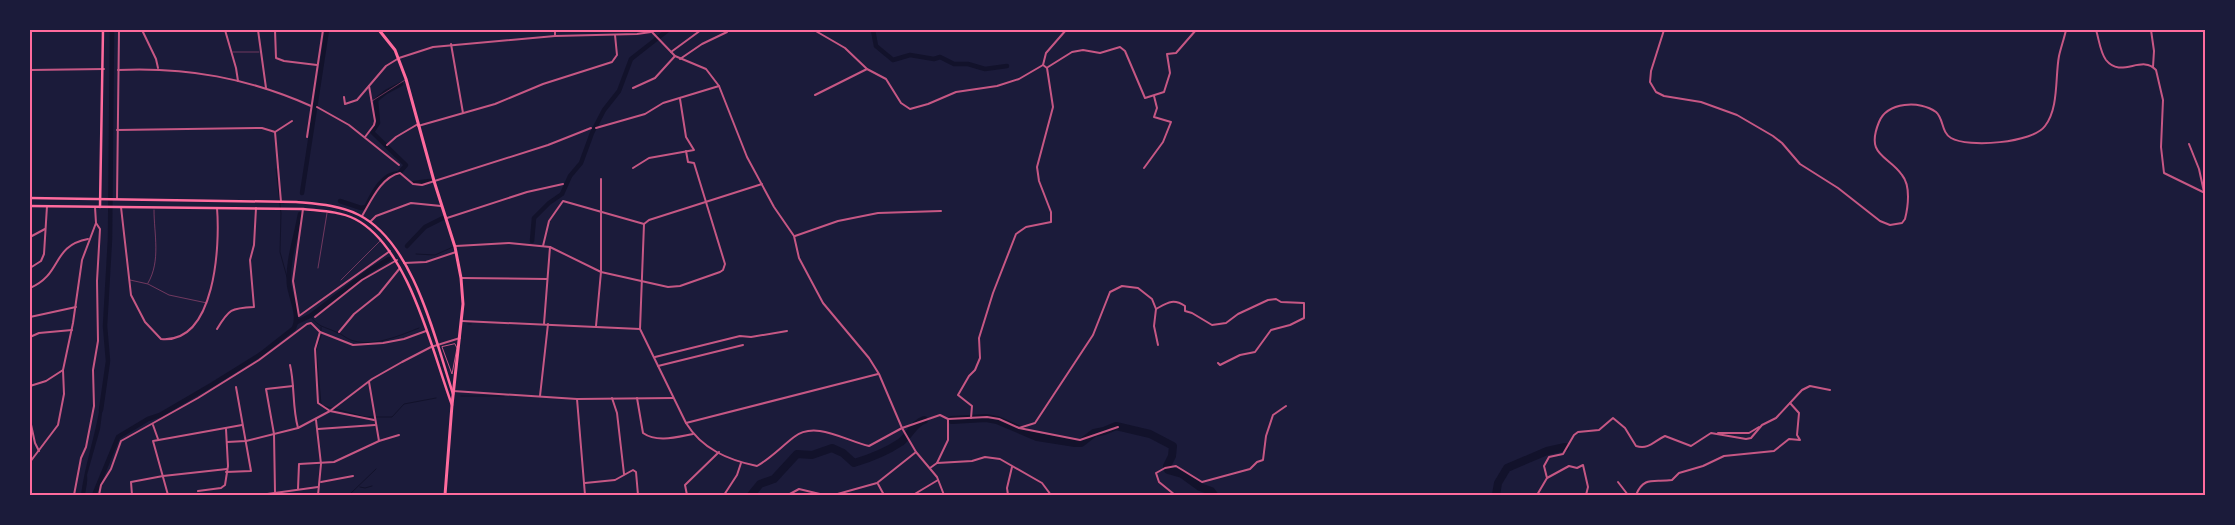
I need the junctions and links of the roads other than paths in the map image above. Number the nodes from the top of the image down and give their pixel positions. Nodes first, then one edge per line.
1 (103, 30) edge
2 (119, 30) edge
3 (142, 30) edge
4 (224, 30) edge
5 (258, 30) edge
6 (275, 30) edge
7 (323, 30) edge
8 (379, 30) edge
9 (555, 30) edge
10 (701, 30) edge
11 (814, 30) edge
12 (1066, 30) edge
13 (1196, 30) edge
14 (1664, 30) edge
15 (2066, 30) edge
16 (2096, 30) edge
17 (2151, 30) edge
18 (650, 31) edge
19 (727, 32) dead end
20 (615, 35) junction
21 (555, 36) junction
22 (452, 44) junction
23 (231, 52) junction
24 (261, 52) junction
25 (671, 52) junction
26 (675, 56) junction
27 (399, 58) junction
28 (680, 59) junction
29 (317, 65) junction
30 (1043, 65) junction
31 (2153, 66) junction
32 (158, 68) junction
33 (1047, 68) junction
34 (104, 69) junction
35 (867, 69) junction
36 (30, 70) edge
37 (118, 70) junction
38 (406, 79) junction
39 (238, 81) junction
40 (369, 86) junction
41 (719, 86) junction
42 (266, 88) junction
43 (632, 88) dead end
44 (815, 95) dead end
45 (1154, 96) junction
46 (344, 97) dead end
47 (680, 99) junction
48 (372, 102) junction
49 (311, 106) junction
50 (317, 107) dead end
51 (463, 112) junction
52 (292, 121) dead end
53 (418, 125) junction
54 (591, 128) dead end
55 (596, 128) dead end
56 (117, 130) junction
57 (275, 132) junction
58 (307, 137) dead end
59 (365, 137) junction
60 (2189, 144) dead end
61 (387, 145) dead end
62 (686, 151) junction
63 (399, 165) dead end
64 (633, 168) dead end
65 (1144, 168) dead end
66 (602, 179) dead end
67 (434, 181) junction
68 (563, 184) dead end
69 (762, 184) junction
70 (2205, 192) edge
71 (30, 198) edge
72 (115, 198) junction
73 (100, 199) junction
74 (281, 202) junction
75 (706, 203) junction
76 (30, 206) edge
77 (47, 206) junction
78 (96, 207) junction
79 (101, 207) junction
80 (121, 207) junction
81 (154, 207) junction
82 (443, 207) junction
83 (217, 208) junction
84 (256, 208) junction
85 (303, 209) junction
86 (327, 211) junction
87 (941, 211) dead end
88 (602, 213) junction
89 (362, 216) junction
90 (447, 218) junction
91 (370, 222) junction
92 (96, 223) junction
93 (644, 224) junction
94 (45, 229) junction
95 (794, 236) junction
96 (30, 237) edge
97 (88, 239) junction
98 (381, 240) junction
99 (543, 246) junction
100 (456, 247) junction
101 (550, 247) junction
102 (390, 251) junction
103 (456, 252) junction
104 (396, 260) junction
105 (404, 263) junction
106 (30, 268) edge
107 (318, 268) dead end
108 (400, 268) junction
109 (601, 272) junction
110 (461, 278) junction
111 (547, 279) junction
112 (129, 280) junction
113 (341, 280) dead end
114 (643, 282) junction
115 (148, 284) junction
116 (30, 288) edge
117 (207, 303) junction
118 (76, 307) junction
119 (1156, 309) junction
120 (30, 317) edge
121 (315, 317) dead end
122 (462, 321) junction
123 (544, 324) junction
124 (548, 324) junction
125 (596, 326) junction
126 (640, 328) junction
127 (217, 329) dead end
128 (72, 330) junction
129 (426, 331) junction
130 (787, 331) dead end
131 (320, 332) junction
132 (339, 332) dead end
133 (30, 336) edge
134 (460, 338) junction
135 (436, 345) junction
136 (743, 345) dead end
137 (1158, 345) dead end
138 (431, 347) junction
139 (654, 357) junction
140 (1218, 363) dead end
141 (290, 365) dead end
142 (658, 366) junction
143 (63, 370) junction
144 (450, 371) joint
145 (879, 374) junction
146 (369, 382) junction
147 (30, 386) edge
148 (293, 386) junction
149 (236, 387) dead end
150 (1830, 390) dead end
151 (453, 393) junction
152 (540, 397) junction
153 (612, 398) junction
154 (637, 398) junction
155 (674, 398) junction
156 (577, 399) junction
157 (1790, 403) junction
158 (452, 405) junction
159 (1286, 406) dead end
160 (330, 411) junction
161 (970, 418) junction
162 (374, 419) junction
163 (948, 419) junction
164 (30, 420) edge
165 (316, 420) junction
166 (686, 423) junction
167 (153, 425) junction
168 (242, 425) junction
169 (375, 425) junction
170 (1762, 425) junction
171 (1118, 427) dead end
172 (226, 428) junction
173 (298, 428) junction
174 (902, 428) junction
175 (1019, 428) junction
176 (318, 429) junction
177 (1716, 433) junction
178 (274, 434) junction
179 (693, 434) junction
180 (399, 435) dead end
181 (158, 439) junction
182 (246, 441) junction
183 (227, 442) junction
184 (379, 442) junction
185 (39, 451) junction
186 (718, 452) junction
187 (916, 452) junction
188 (30, 462) edge
189 (741, 462) junction
190 (937, 463) junction
191 (321, 464) junction
192 (1012, 467) junction
193 (930, 468) junction
194 (227, 470) junction
195 (624, 474) junction
196 (163, 476) junction
197 (353, 476) dead end
198 (1547, 478) junction
199 (938, 480) junction
200 (1618, 482) dead end
201 (320, 483) junction
202 (585, 483) junction
203 (877, 483) junction
204 (318, 486) junction
205 (298, 490) junction
206 (198, 491) dead end
207 (275, 492) junction
208 (74, 495) edge
209 (99, 495) edge
210 (132, 495) edge
211 (168, 495) edge
212 (260, 495) edge
213 (318, 495) edge
214 (445, 495) edge
215 (585, 495) edge
216 (638, 495) edge
217 (687, 495) edge
218 (724, 495) edge
219 (788, 495) edge
220 (824, 495) edge
221 (834, 495) edge
222 (884, 495) edge
223 (913, 495) edge
224 (944, 495) edge
225 (1008, 495) edge
226 (1051, 495) edge
227 (1175, 495) edge
228 (1537, 495) edge
229 (1586, 495) edge
230 (1628, 495) edge
231 (1636, 495) edge

1 - 34 main road
2 - 37 street
3 - 32 street
4 - 23 street
5 - 24 street
6 - 29 street
7 - 29 street
8 - 27 main road
9 - 21 street
10 - 25 street
11 - 35 street
12 - 30 street
13 - 45 street
14 - 15 street
16 - 31 street
17 - 31 street
18 - 20 street
18 - 25 street
19 - 28 street
20 - 21 street
20 - 51 street
21 - 22 street
22 - 27 street
22 - 51 street
23 - 24 lane
23 - 39 street
24 - 42 street
25 - 26 street
26 - 28 street
26 - 43 street
27 - 38 main road
27 - 40 street
28 - 41 street
29 - 49 street
30 - 33 street
30 - 35 street
31 - 70 street
32 - 37 street
32 - 39 street
33 - 45 street
33 - 161 street
34 - 36 street
34 - 73 main road
35 - 44 street
37 - 56 street
38 - 48 lane
38 - 53 main road
39 - 42 street
40 - 46 street
40 - 48 street
41 - 47 street
41 - 69 street
42 - 49 street
45 - 65 street
47 - 55 street
47 - 62 street
48 - 59 street
49 - 58 street
50 - 59 street
51 - 53 street
52 - 57 street
53 - 61 street
53 - 67 main road
54 - 67 street
56 - 57 street
56 - 72 street
57 - 74 street
59 - 63 street
60 - 70 street
62 - 64 street
62 - 75 street
66 - 88 street
67 - 82 main road
67 - 89 street
68 - 90 street
69 - 75 street
69 - 95 street
71 - 73 main road
72 - 73 main road
72 - 74 main road
73 - 79 main road
74 - 89 main road
75 - 93 street
75 - 114 street
76 - 77 main road
77 - 78 main road
77 - 94 street
78 - 79 main road
78 - 92 street
79 - 80 main road
80 - 81 main road
80 - 112 street
81 - 83 main road
81 - 115 lane
82 - 90 main road
82 - 91 street
83 - 84 main road
83 - 117 street
84 - 85 main road
84 - 127 street
85 - 86 main road
85 - 102 street
86 - 98 main road
86 - 107 lane
87 - 95 street
88 - 93 street
88 - 99 street
88 - 109 street
89 - 91 main road
90 - 100 main road
91 - 105 main road
92 - 97 street
92 - 208 street
93 - 114 street
94 - 96 street
94 - 106 street
95 - 145 street
97 - 116 street
97 - 118 street
98 - 102 main road
98 - 113 lane
99 - 100 street
99 - 101 street
100 - 103 main road
101 - 109 street
101 - 111 street
102 - 104 main road
103 - 105 street
103 - 110 main road
104 - 108 main road
104 - 121 street
105 - 135 main road
108 - 129 main road
108 - 132 street
109 - 114 street
109 - 125 street
110 - 111 street
110 - 122 main road
111 - 123 street
112 - 115 lane
112 - 117 street
114 - 126 street
115 - 117 lane
118 - 120 street
118 - 128 street
119 - 137 street
119 - 140 street
119 - 175 street
122 - 123 street
122 - 134 main road
123 - 124 street
124 - 125 street
124 - 152 street
125 - 126 street
126 - 139 street
128 - 133 street
128 - 143 street
129 - 131 street
129 - 138 main road
130 - 139 street
131 - 160 street
131 - 167 street
134 - 135 street
134 - 151 main road
135 - 138 street
135 - 151 main road
136 - 142 street
138 - 146 street
138 - 158 main road
139 - 142 street
141 - 148 street
142 - 155 street
143 - 147 street
143 - 185 street
144 - 144 street
145 - 166 street
145 - 174 street
146 - 160 street
146 - 162 street
148 - 173 street
148 - 178 street
149 - 168 street
150 - 157 street
151 - 152 street
151 - 158 main road
152 - 156 street
153 - 154 street
153 - 156 street
153 - 195 street
154 - 155 street
154 - 179 street
155 - 166 street
156 - 202 street
157 - 170 street
157 - 231 street
158 - 214 main road
159 - 227 street
160 - 162 street
160 - 165 street
161 - 163 street
161 - 175 street
162 - 169 street
163 - 174 street
163 - 190 street
164 - 185 street
165 - 173 street
165 - 176 street
166 - 179 street
167 - 181 street
167 - 209 street
168 - 172 street
168 - 182 street
169 - 176 street
169 - 184 street
170 - 177 street
170 - 177 street
171 - 175 street
172 - 181 street
172 - 183 street
173 - 178 street
174 - 187 street
174 - 189 street
176 - 191 street
177 - 198 street
178 - 182 street
178 - 207 street
179 - 186 street
180 - 184 street
181 - 196 street
182 - 183 street
182 - 194 street
183 - 194 street
184 - 191 street
185 - 188 street
186 - 189 street
186 - 217 street
187 - 193 street
187 - 203 street
189 - 218 street
190 - 192 street
190 - 193 street
191 - 201 street
191 - 205 street
192 - 225 street
192 - 226 street
193 - 199 street
194 - 196 street
194 - 206 street
195 - 202 street
195 - 216 street
196 - 210 street
196 - 211 street
197 - 201 street
198 - 228 street
198 - 229 street
199 - 223 street
199 - 224 street
200 - 230 street
201 - 204 street
202 - 215 street
203 - 221 street
203 - 222 street
204 - 205 street
204 - 213 street
205 - 207 street
207 - 212 street
219 - 220 street

